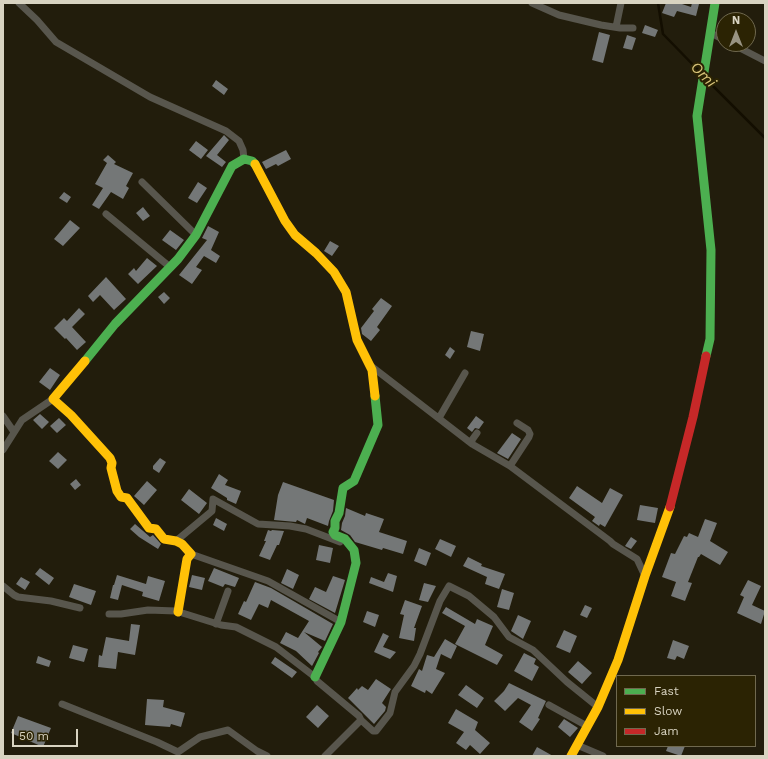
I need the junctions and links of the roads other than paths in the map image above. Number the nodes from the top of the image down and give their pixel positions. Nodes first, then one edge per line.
1 (18, 3) edge
2 (532, 3) edge
3 (621, 3) edge
4 (715, 3) edge
5 (616, 27) junction
6 (633, 28) dead end
7 (711, 33) junction
8 (716, 36) edge
9 (748, 52) edge
10 (765, 61) edge
11 (244, 159) junction
12 (142, 182) dead end
13 (106, 214) dead end
14 (196, 235) junction
15 (170, 267) junction
16 (371, 366) junction
17 (465, 373) dead end
18 (53, 399) junction
19 (3, 416) edge
20 (439, 418) junction
21 (517, 423) dead end
22 (14, 432) junction
23 (477, 433) dead end
24 (472, 444) junction
25 (3, 450) edge
26 (510, 466) junction
27 (176, 540) junction
28 (349, 545) junction
29 (191, 554) junction
30 (645, 576) junction
31 (3, 586) edge
32 (228, 591) dead end
33 (80, 608) dead end
34 (178, 612) junction
35 (109, 614) dead end
36 (341, 622) junction
37 (216, 624) junction
38 (315, 677) junction
39 (62, 704) dead end
40 (549, 705) dead end
41 (598, 707) junction
42 (361, 720) junction
43 (586, 726) junction
44 (577, 745) junction
45 (178, 754) edge
46 (267, 756) edge
47 (325, 756) edge
48 (571, 756) edge
49 (603, 756) edge

1 - 11 street
2 - 5 street
3 - 5 street
4 - 7 street
5 - 6 street
7 - 8 street
7 - 30 street
9 - 10 street
11 - 14 street
11 - 16 street
12 - 14 street
13 - 15 street
14 - 15 street
15 - 18 street
16 - 20 street
16 - 28 street
17 - 20 street
18 - 22 street
18 - 27 street
19 - 22 street
20 - 24 street
21 - 26 street
22 - 25 street
23 - 24 street
24 - 26 street
26 - 30 street
27 - 28 street
27 - 29 street
28 - 36 street
29 - 34 street
29 - 36 street
30 - 41 street
31 - 33 street
32 - 37 street
34 - 35 street
34 - 37 street
36 - 38 street
37 - 38 street
38 - 42 street
39 - 45 street
40 - 43 street
41 - 42 street
41 - 43 street
42 - 47 street
43 - 44 street
44 - 48 street
44 - 49 street
45 - 46 street

